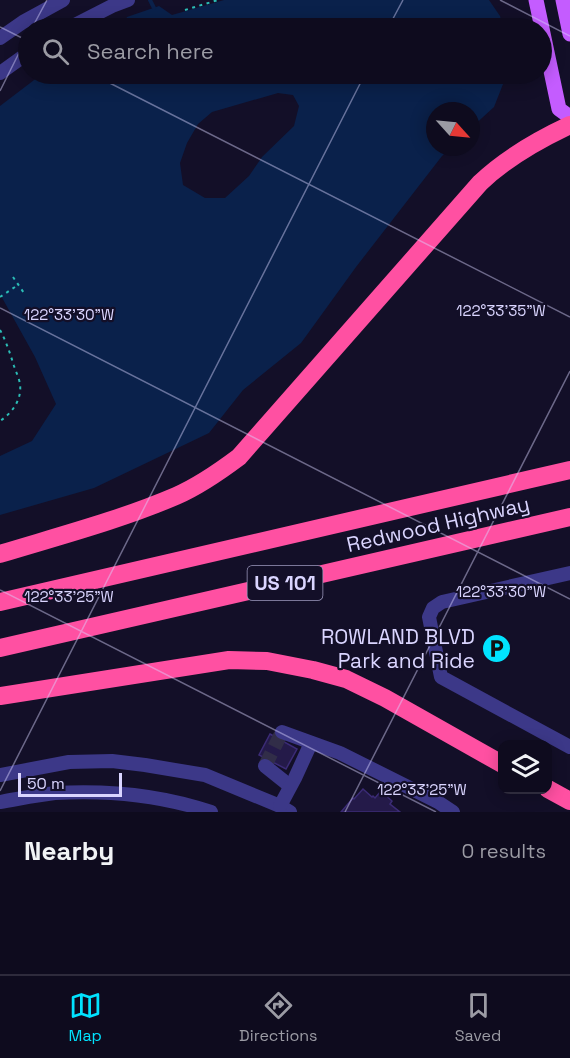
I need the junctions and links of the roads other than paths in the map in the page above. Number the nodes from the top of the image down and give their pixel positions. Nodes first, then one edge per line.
1 (63, 0) edge
2 (128, 0) edge
3 (536, 0) edge
4 (563, 0) edge
5 (30, 18) edge
6 (89, 18) edge
7 (540, 18) edge
8 (18, 25) edge
9 (570, 34) edge
10 (0, 38) edge
11 (18, 60) edge
12 (0, 73) edge
13 (552, 73) edge
14 (570, 117) edge
15 (570, 125) edge
16 (570, 470) edge
17 (570, 517) edge
18 (0, 554) edge
19 (570, 573) edge
20 (0, 602) edge
21 (0, 648) edge
22 (0, 696) edge
23 (282, 732) dead end
24 (311, 743) junction
25 (570, 747) edge
26 (498, 762) edge
27 (266, 766) dead end
28 (0, 775) edge
29 (290, 786) junction
30 (552, 791) edge
31 (570, 801) edge
32 (0, 802) edge
33 (285, 809) edge
34 (211, 812) edge
35 (453, 812) edge

1 - 5 street
2 - 6 street
3 - 7 main road
4 - 9 main road
8 - 10 street
11 - 12 street
13 - 14 main road
15 - 18 highway
16 - 20 highway, Redwood Highway / US 101
17 - 21 highway, Redwood Highway / US 101
19 - 25 street
22 - 26 highway
23 - 24 street
24 - 29 street
24 - 35 street
27 - 29 street
28 - 33 street
29 - 33 street
30 - 31 highway
32 - 34 street

